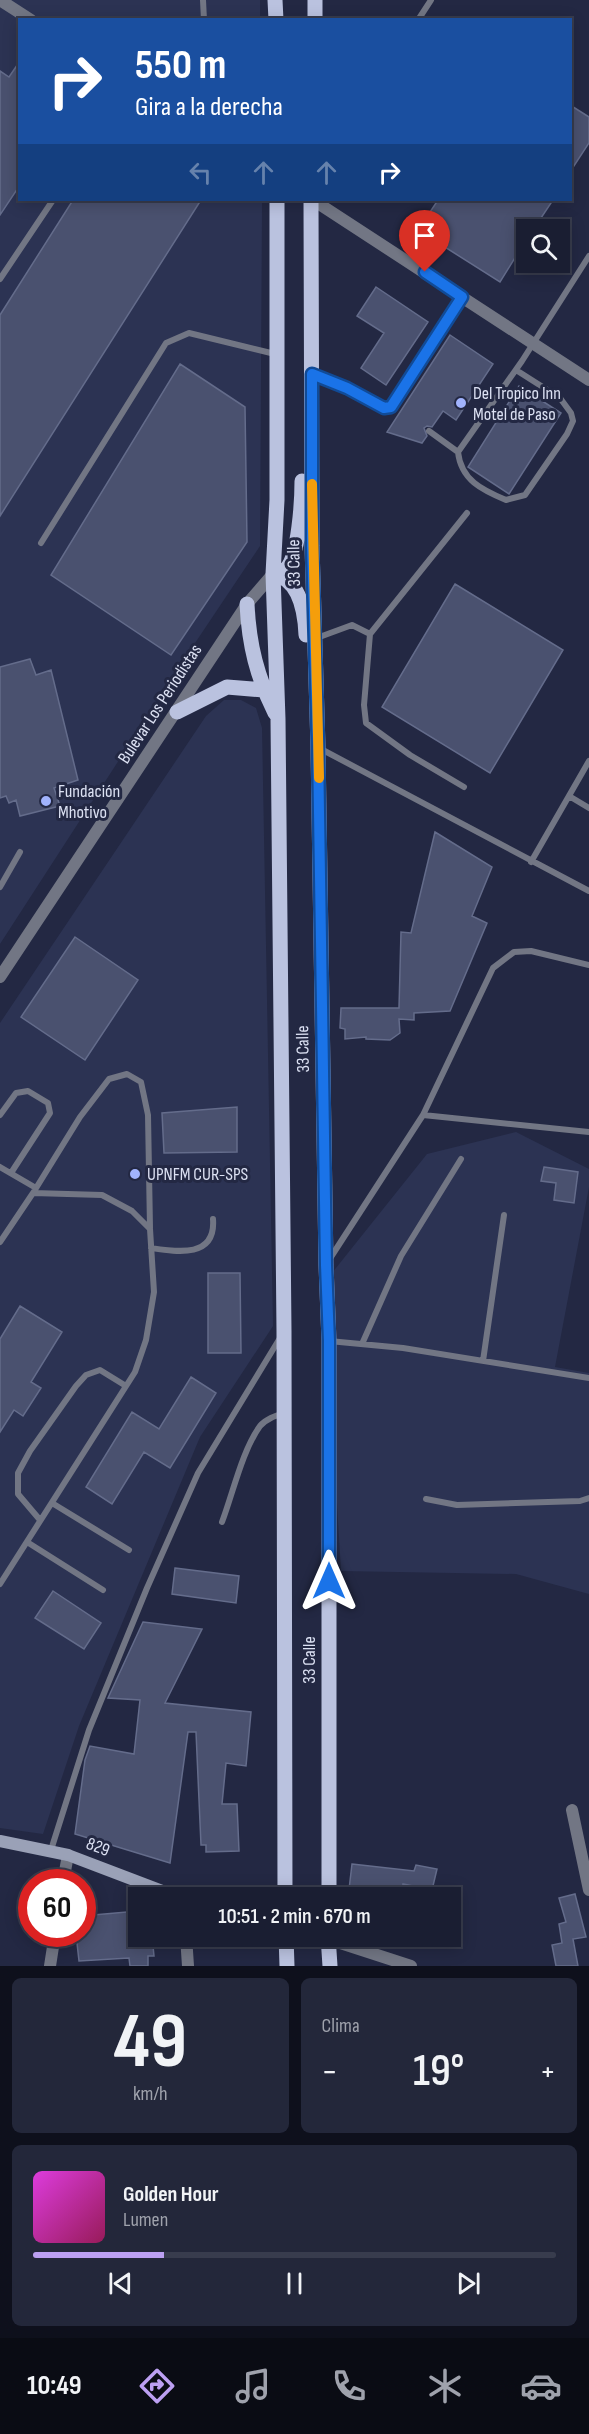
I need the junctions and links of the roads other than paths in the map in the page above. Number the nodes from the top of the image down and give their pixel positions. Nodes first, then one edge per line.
1 (0, 0) edge
2 (203, 0) edge
3 (275, 0) edge
4 (315, 0) edge
5 (431, 0) edge
6 (28, 18) edge
7 (204, 18) edge
8 (276, 18) edge
9 (315, 18) edge
10 (419, 18) edge
11 (52, 201) edge
12 (277, 201) edge
13 (312, 201) edge
14 (314, 201) edge
15 (589, 256) edge
16 (0, 279) edge
17 (462, 297) junction
18 (533, 343) junction
19 (276, 354) junction
20 (516, 370) junction
21 (312, 374) junction
22 (589, 380) edge
23 (391, 407) junction
24 (399, 413) dead end
25 (312, 423) junction
26 (429, 431) dead end
27 (458, 452) junction
28 (467, 513) dead end
29 (41, 543) dead end
30 (273, 574) junction
31 (247, 604) junction
32 (370, 634) junction
33 (311, 640) junction
34 (264, 690) junction
35 (177, 712) junction
36 (278, 719) junction
37 (318, 747) junction
38 (589, 761) edge
39 (464, 787) dead end
40 (569, 796) junction
41 (589, 808) edge
42 (20, 852) dead end
43 (531, 862) junction
44 (0, 887) edge
45 (589, 891) edge
46 (589, 965) edge
47 (0, 977) edge
48 (0, 1115) edge
49 (423, 1115) junction
50 (589, 1132) edge
51 (461, 1159) dead end
52 (0, 1167) edge
53 (11, 1173) junction
54 (34, 1190) junction
55 (504, 1215) dead end
56 (213, 1219) dead end
57 (150, 1229) junction
58 (0, 1242) edge
59 (151, 1248) junction
60 (326, 1265) junction
61 (284, 1331) junction
62 (329, 1341) junction
63 (362, 1344) junction
64 (483, 1361) junction
65 (589, 1378) edge
66 (126, 1386) junction
67 (285, 1413) junction
68 (589, 1498) edge
69 (426, 1499) dead end
70 (52, 1503) junction
71 (40, 1520) junction
72 (222, 1522) dead end
73 (27, 1542) junction
74 (129, 1550) dead end
75 (0, 1584) edge
76 (103, 1590) dead end
77 (572, 1810) dead end
78 (0, 1841) edge
79 (51, 1850) junction
80 (68, 1855) junction
81 (65, 1869) edge
82 (152, 1887) edge
83 (285, 1887) edge
84 (328, 1887) edge
85 (589, 1890) edge
86 (53, 1947) edge
87 (187, 1947) edge
88 (286, 1947) edge
89 (329, 1947) edge
90 (355, 1947) edge
91 (50, 1966) edge
92 (188, 1966) edge
93 (287, 1966) edge
94 (330, 1966) edge
95 (411, 1966) edge

1 - 6 street
2 - 7 lane
3 - 8 main road
4 - 9 main road
5 - 10 lane
11 - 16 lane
12 - 19 main road, 33 Calle
13 - 21 main road, 33 Calle
14 - 17 street
15 - 18 lane
17 - 18 street
17 - 23 lane
18 - 20 lane
18 - 22 street
19 - 29 lane
19 - 30 main road, 33 Calle
20 - 27 lane
20 - 27 lane
21 - 23 lane
21 - 25 main road, 33 Calle
23 - 24 lane
25 - 30 main road
25 - 33 main road, 33 Calle
26 - 27 lane
28 - 32 lane
30 - 31 street, Bulevar Los Periodistas
30 - 33 main road
30 - 36 main road, 33 Calle
31 - 34 main road
31 - 35 street, Bulevar Los Periodistas
32 - 33 lane
32 - 39 lane
33 - 37 main road, 33 Calle
34 - 35 main road
34 - 36 main road
35 - 47 street, Bulevar Los Periodistas
36 - 61 main road, 33 Calle
37 - 43 lane
37 - 60 main road, 33 Calle
38 - 40 lane
40 - 41 lane
40 - 43 lane
42 - 44 lane
43 - 45 lane
46 - 49 lane
48 - 53 lane
49 - 50 lane
49 - 60 lane
51 - 63 lane
52 - 53 lane
53 - 54 lane
54 - 57 lane
54 - 57 lane
54 - 58 lane
55 - 64 lane
56 - 59 lane
57 - 59 lane
59 - 66 lane
60 - 62 main road, 33 Calle
61 - 67 main road, 33 Calle
61 - 79 lane
62 - 63 lane
62 - 84 main road, 33 Calle
63 - 64 lane
64 - 65 lane
66 - 70 lane
66 - 71 lane
67 - 72 lane
67 - 83 main road, 33 Calle
68 - 69 lane
70 - 71 lane
70 - 74 lane
71 - 73 lane
73 - 75 lane
73 - 76 lane
77 - 85 street
78 - 79 street, 829
79 - 80 street, 829
80 - 81 street
80 - 82 street, 829
86 - 91 street
87 - 92 street
88 - 93 main road
89 - 94 main road
90 - 95 street

